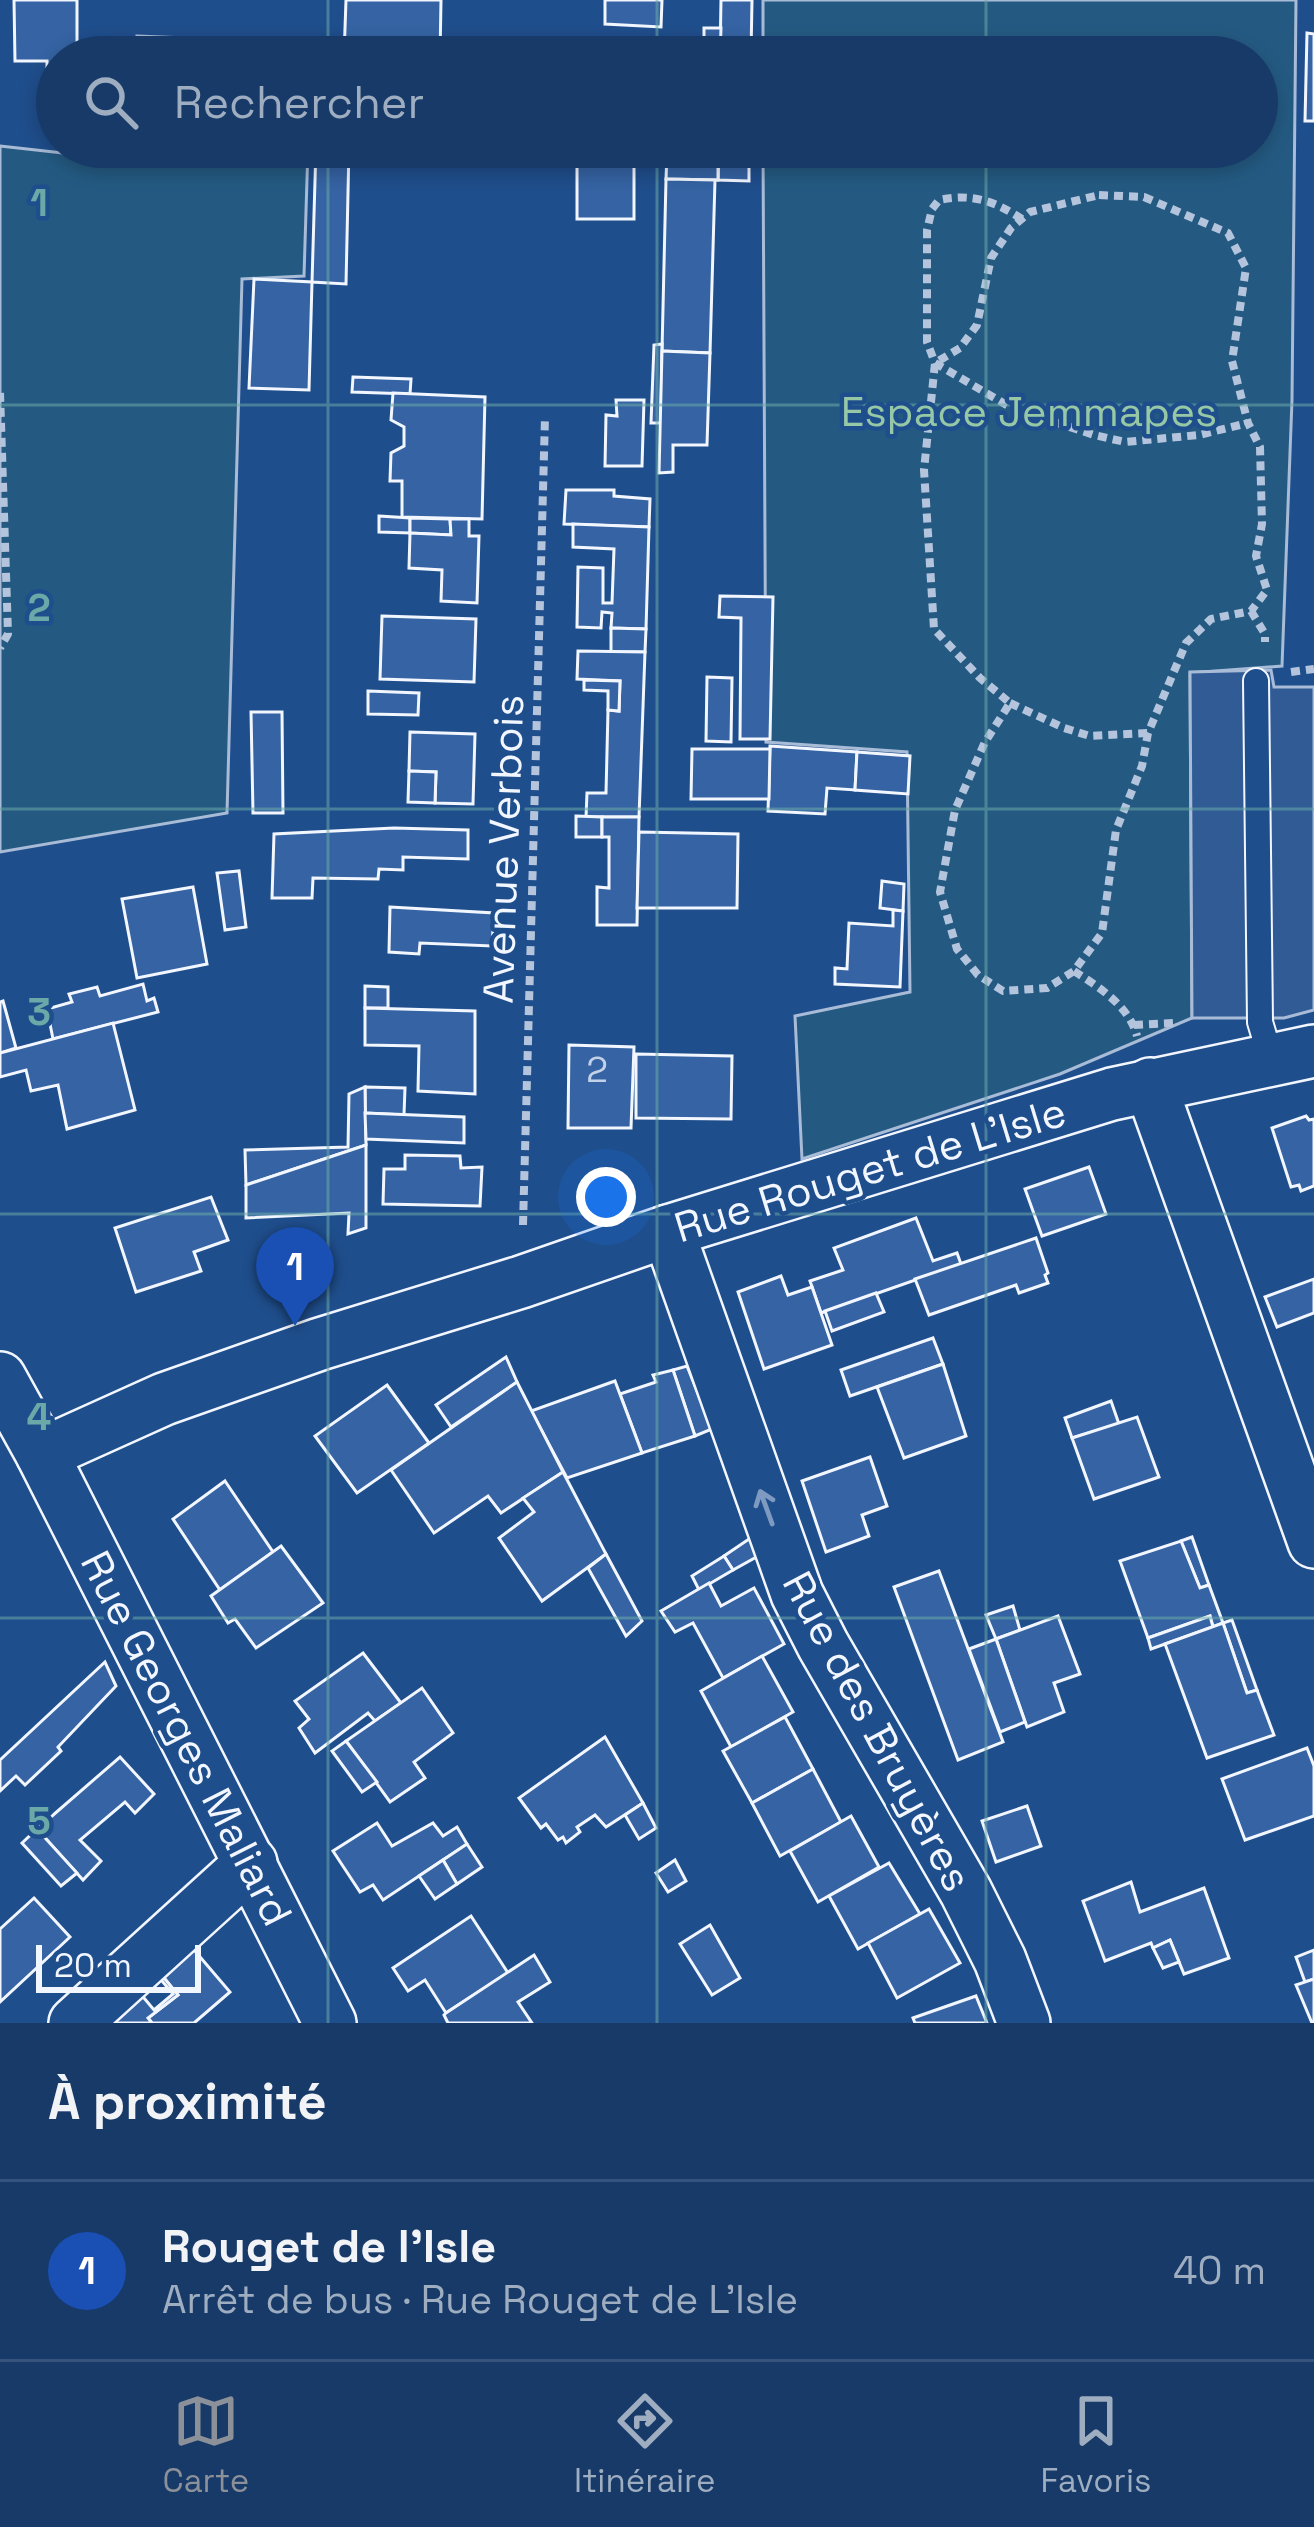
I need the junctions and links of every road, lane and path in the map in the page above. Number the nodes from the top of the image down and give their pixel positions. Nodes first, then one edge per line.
1 (1022, 219) junction
2 (935, 363) junction
3 (0, 393) edge
4 (545, 417) dead end
5 (1248, 423) junction
6 (0, 648) edge
7 (1256, 681) dead end
8 (1010, 704) junction
9 (1148, 733) junction
10 (1074, 970) junction
11 (1293, 1055) edge
12 (1150, 1084) junction
13 (668, 1231) junction
14 (521, 1282) junction
15 (0, 1378) edge
16 (42, 1454) junction
17 (1314, 1542) edge
18 (251, 1863) junction
19 (75, 2023) edge
20 (330, 2023) edge
21 (1024, 2023) edge

1 - 2 path
1 - 2 path
1 - 5 path
2 - 5 path
2 - 8 path
3 - 6 path
4 - 14 path, Avenue Verbois
5 - 9 path
7 - 11 lane
8 - 9 path
8 - 10 path
9 - 10 path
10 - 12 path
11 - 12 street, Rue Rouget de L'Isle
12 - 13 street, Rue Rouget de L'Isle
12 - 17 street
13 - 14 street, Rue Rouget de L'Isle
21 -> 13 street, Rue des Bruyères
14 - 16 street, Rue Rouget de L'Isle
15 - 16 street
16 - 18 street, Rue Georges Maliard
18 - 19 street
18 - 20 street, Rue Georges Maliard

